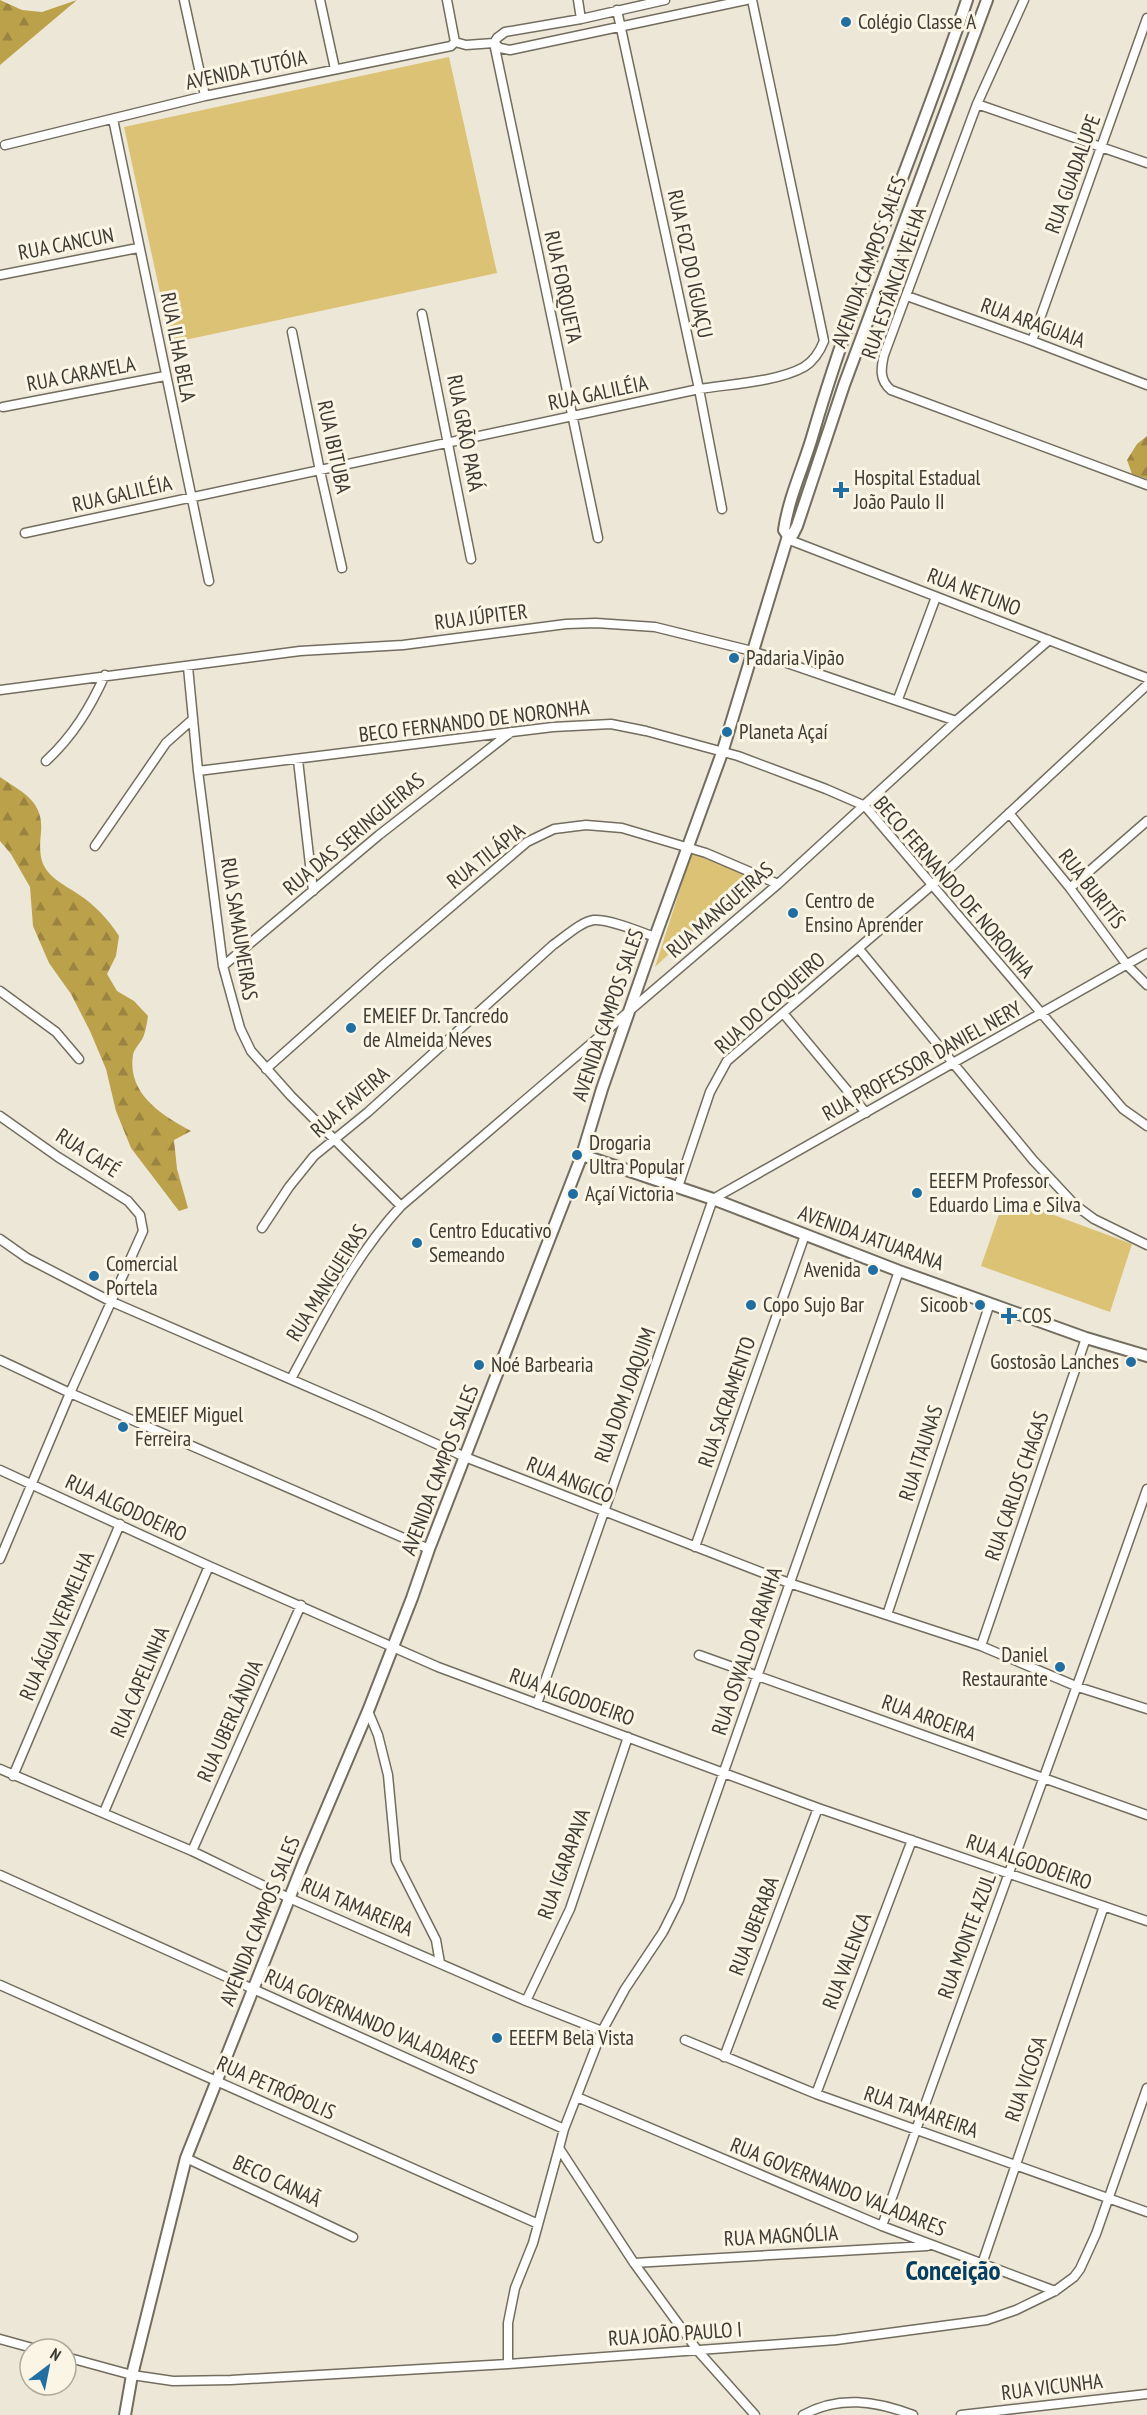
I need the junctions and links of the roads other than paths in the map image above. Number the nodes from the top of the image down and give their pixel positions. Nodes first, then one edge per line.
1 (184, 0) edge
2 (320, 0) edge
3 (447, 0) edge
4 (578, 0) edge
5 (665, 0) edge
6 (746, 0) edge
7 (752, 0) edge
8 (967, 0) edge
9 (987, 0) edge
10 (1024, 0) edge
11 (617, 10) junction
12 (1147, 18) edge
13 (581, 19) junction
14 (621, 27) junction
15 (455, 42) junction
16 (494, 43) junction
17 (945, 61) junction
18 (962, 68) junction
19 (335, 69) junction
20 (205, 96) junction
21 (976, 104) junction
22 (113, 119) junction
23 (5, 145) dead end
24 (1101, 147) junction
25 (1147, 163) edge
26 (138, 248) junction
27 (0, 275) edge
28 (907, 296) junction
29 (422, 314) dead end
30 (292, 332) dead end
31 (1032, 341) junction
32 (831, 374) junction
33 (165, 376) junction
34 (846, 380) junction
35 (1147, 385) edge
36 (699, 389) junction
37 (3, 407) dead end
38 (572, 417) junction
39 (449, 443) junction
40 (320, 471) junction
41 (1147, 485) edge
42 (190, 497) junction
43 (722, 509) dead end
44 (25, 533) dead end
45 (788, 537) junction
46 (598, 538) dead end
47 (471, 558) dead end
48 (342, 568) dead end
49 (209, 581) dead end
50 (936, 597) junction
51 (1049, 640) junction
52 (752, 651) junction
53 (188, 667) junction
54 (105, 675) junction
55 (1147, 678) edge
56 (1147, 685) edge
57 (0, 690) edge
58 (898, 699) junction
59 (193, 719) junction
60 (956, 721) junction
61 (511, 732) junction
62 (722, 753) junction
63 (298, 760) junction
64 (46, 761) dead end
65 (198, 771) junction
66 (865, 806) junction
67 (1008, 813) junction
68 (1147, 821) edge
69 (95, 846) dead end
70 (689, 847) junction
71 (778, 884) junction
72 (932, 885) junction
73 (1070, 888) junction
74 (313, 891) junction
75 (655, 937) junction
76 (859, 948) junction
77 (1147, 953) edge
78 (1127, 965) junction
79 (223, 966) junction
80 (1147, 985) edge
81 (0, 991) edge
82 (630, 1012) junction
83 (783, 1013) junction
84 (1041, 1015) junction
85 (79, 1059) dead end
86 (953, 1064) junction
87 (266, 1069) junction
88 (866, 1113) junction
89 (0, 1116) edge
90 (1147, 1126) edge
91 (333, 1139) junction
92 (582, 1155) junction
93 (678, 1187) junction
94 (713, 1199) junction
95 (402, 1206) junction
96 (262, 1228) dead end
97 (805, 1235) junction
98 (0, 1239) edge
99 (1147, 1245) edge
100 (899, 1271) junction
101 (110, 1301) junction
102 (990, 1303) junction
103 (1086, 1338) junction
104 (1147, 1356) edge
105 (0, 1360) edge
106 (291, 1379) junction
107 (70, 1393) junction
108 (465, 1457) junction
109 (0, 1470) edge
110 (32, 1485) junction
111 (1147, 1490) edge
112 (603, 1512) junction
113 (120, 1524) junction
114 (695, 1547) junction
115 (429, 1549) junction
116 (0, 1558) edge
117 (209, 1566) junction
118 (789, 1583) junction
119 (301, 1605) junction
120 (887, 1616) junction
121 (981, 1646) junction
122 (392, 1648) junction
123 (699, 1655) dead end
124 (759, 1676) junction
125 (1078, 1687) junction
126 (537, 1704) junction
127 (1147, 1709) edge
128 (368, 1711) junction
129 (628, 1737) junction
130 (0, 1769) edge
131 (723, 1771) junction
132 (13, 1776) junction
133 (1042, 1778) junction
134 (818, 1808) junction
135 (104, 1812) junction
136 (1147, 1815) edge
137 (912, 1840) junction
138 (192, 1851) junction
139 (1009, 1873) junction
140 (0, 1875) edge
141 (289, 1898) junction
142 (1104, 1906) junction
143 (1147, 1921) edge
144 (440, 1963) junction
145 (0, 1985) edge
146 (253, 1990) junction
147 (526, 2001) junction
148 (602, 2031) junction
149 (685, 2040) dead end
150 (724, 2057) junction
151 (216, 2081) junction
152 (1147, 2088) edge
153 (816, 2094) junction
154 (577, 2097) junction
155 (564, 2128) junction
156 (916, 2129) junction
157 (559, 2148) junction
158 (186, 2158) junction
159 (1016, 2164) junction
160 (1109, 2199) junction
161 (1147, 2212) edge
162 (536, 2223) junction
163 (882, 2226) junction
164 (353, 2237) dead end
165 (930, 2245) junction
166 (634, 2263) junction
167 (982, 2264) junction
168 (1055, 2291) junction
169 (0, 2339) edge
170 (18, 2344) edge
171 (698, 2351) junction
172 (78, 2360) edge
173 (508, 2364) junction
174 (132, 2375) junction
175 (1147, 2383) edge
176 (1145, 2394) edge
177 (125, 2415) edge
178 (755, 2415) edge
179 (803, 2415) edge
180 (913, 2415) edge
181 (961, 2415) edge

1 - 20 street
2 - 19 street
3 - 15 street
4 - 13 street
5 - 11 street, AVENIDA TUTÓIA
6 - 14 street, AVENIDA TUTÓIA
7 - 36 street, RUA GALILÉIA
8 - 17 street, AVENIDA CAMPOS SALES
9 - 18 street, AVENIDA CAMPOS SALES
10 - 21 street, RUA ESTÂNCIA VELHA
11 - 13 street, AVENIDA TUTÓIA
11 - 14 street, RUA FOZ DO IGUAÇU
12 - 24 street, RUA GUADALUPE
13 - 16 street, AVENIDA TUTÓIA
14 - 16 street, AVENIDA TUTÓIA
14 - 36 street, RUA FOZ DO IGUAÇU
15 - 16 street, AVENIDA TUTÓIA
15 - 19 street, AVENIDA TUTÓIA
16 - 38 street, RUA FORQUETA
17 - 18 street
17 - 32 street, AVENIDA CAMPOS SALES
18 - 34 street, AVENIDA CAMPOS SALES
19 - 20 street, AVENIDA TUTÓIA
20 - 22 street, AVENIDA TUTÓIA
21 - 24 street
21 - 28 street, RUA ESTÂNCIA VELHA
22 - 23 street, AVENIDA TUTÓIA
22 - 26 street, RUA ILHA BELA
24 - 25 street
24 - 31 street, RUA GUADALUPE
26 - 27 street, RUA CANCUN
26 - 33 street, RUA ILHA BELA
28 - 31 street, RUA ARAGUAIA
28 - 41 street, RUA ESTÂNCIA VELHA
29 - 39 street, RUA GRÃO PARÁ
30 - 40 street, RUA IBITUBA
31 - 35 street, RUA ARAGUAIA
32 - 34 street
32 - 45 street, AVENIDA CAMPOS SALES
33 - 37 street, RUA CARAVELA
33 - 42 street, RUA ILHA BELA
34 - 45 street, AVENIDA CAMPOS SALES
36 - 38 street, RUA GALILÉIA
36 - 43 street, RUA FOZ DO IGUAÇU
38 - 39 street, RUA GALILÉIA
38 - 46 street, RUA FORQUETA
39 - 40 street, RUA GALILÉIA
39 - 47 street, RUA GRÃO PARÁ
40 - 42 street, RUA GALILÉIA
40 - 48 street, RUA IBITUBA
42 - 44 street, RUA GALILÉIA
42 - 49 street, RUA ILHA BELA
45 - 50 street, RUA NETUNO
45 - 52 street, AVENIDA CAMPOS SALES
50 - 51 street, RUA NETUNO
50 - 58 street
51 - 55 street, RUA NETUNO
51 - 60 street, RUA MANGUEIRAS
52 - 53 street, RUA JÚPITER
52 - 58 street, RUA JÚPITER
52 - 62 street, AVENIDA CAMPOS SALES
53 - 54 street, RUA JÚPITER
53 - 59 street, RUA SAMAUMEIRAS
54 - 57 street, RUA JÚPITER
54 - 64 street
56 - 67 street, RUA DO COQUEIRO
58 - 60 street, RUA JÚPITER
59 - 65 street, RUA SAMAUMEIRAS
59 - 69 street
60 - 66 street, RUA MANGUEIRAS
61 - 62 street, BECO FERNANDO DE NORONHA
61 - 63 street, BECO FERNANDO DE NORONHA
61 - 74 street, RUA DAS SERINGUEIRAS
62 - 66 street, BECO FERNANDO DE NORONHA
62 - 70 street, AVENIDA CAMPOS SALES
63 - 65 street, BECO FERNANDO DE NORONHA
63 - 74 street
65 - 79 street, RUA SAMAUMEIRAS
66 - 71 street, RUA MANGUEIRAS
66 - 72 street, BECO FERNANDO DE NORONHA
67 - 72 street, RUA DO COQUEIRO
67 - 73 street, RUA BURITÍS
68 - 73 street
70 - 71 street, RUA TILÁPIA
70 - 75 street, AVENIDA CAMPOS SALES
70 - 87 street, RUA TILÁPIA
71 - 82 street, RUA MANGUEIRAS
72 - 76 street, RUA DO COQUEIRO
72 - 84 street, BECO FERNANDO DE NORONHA
73 - 78 street, RUA BURITÍS
74 - 79 street, RUA DAS SERINGUEIRAS
75 - 82 street, AVENIDA CAMPOS SALES
75 - 91 street, RUA FAVEIRA
76 - 83 street, RUA DO COQUEIRO
76 - 86 street
77 - 78 street, RUA PROFESSOR DANIEL NERY
78 - 80 street, RUA BURITÍS
78 - 84 street, RUA PROFESSOR DANIEL NERY
79 - 87 street, RUA SAMAUMEIRAS
81 - 85 street
82 - 92 street, AVENIDA CAMPOS SALES
82 - 95 street, RUA MANGUEIRAS
83 - 88 street
83 - 93 street, RUA DO COQUEIRO
84 - 86 street, RUA PROFESSOR DANIEL NERY
84 - 90 street, BECO FERNANDO DE NORONHA
86 - 88 street, RUA PROFESSOR DANIEL NERY
86 - 99 street
87 - 91 street, RUA SAMAUMEIRAS
88 - 94 street, RUA PROFESSOR DANIEL NERY
89 - 101 street, RUA CAFÉ
91 - 95 street, RUA SAMAUMEIRAS
91 - 96 street, RUA FAVEIRA
92 - 93 street, AVENIDA JATUARANA
92 - 108 street, AVENIDA CAMPOS SALES
93 - 94 street, AVENIDA JATUARANA
94 - 97 street, AVENIDA JATUARANA
94 - 112 street, RUA DOM JOAQUIM
95 - 106 street, RUA MANGUEIRAS
97 - 100 street, AVENIDA JATUARANA
97 - 114 street, RUA SACRAMENTO
98 - 101 street, RUA ANGICO
100 - 102 street, AVENIDA JATUARANA
100 - 118 street, RUA OSWALDO ARANHA
101 - 106 street, RUA ANGICO
101 - 107 street
102 - 103 street, AVENIDA JATUARANA
102 - 120 street, RUA ITAUNAS
103 - 104 street, AVENIDA JATUARANA
103 - 121 street, RUA CARLOS CHAGAS
105 - 107 street
106 - 108 street, RUA ANGICO
107 - 110 street
107 - 115 street
108 - 112 street, RUA ANGICO
108 - 115 street, AVENIDA CAMPOS SALES
109 - 110 street, RUA ALGODOEIRO
110 - 113 street, RUA ALGODOEIRO
110 - 116 street
111 - 125 street, RUA MONTE AZUL
112 - 114 street, RUA ANGICO
112 - 126 street, RUA DOM JOAQUIM
113 - 117 street, RUA ALGODOEIRO
113 - 132 street, RUA ÁGUA VERMELHA
114 - 118 street, RUA ANGICO
115 - 122 street, AVENIDA CAMPOS SALES
117 - 119 street, RUA ALGODOEIRO
117 - 135 street, RUA CAPELINHA
118 - 120 street, RUA ANGICO
118 - 124 street, RUA OSWALDO ARANHA
119 - 122 street, RUA ALGODOEIRO
119 - 138 street, RUA UBERLÂNDIA
120 - 121 street, RUA ANGICO
121 - 125 street, RUA ANGICO
122 - 126 street, RUA ALGODOEIRO
122 - 128 street, AVENIDA CAMPOS SALES
123 - 124 street, RUA AROEIRA
124 - 131 street, RUA OSWALDO ARANHA
124 - 133 street, RUA AROEIRA
125 - 127 street, RUA ANGICO
125 - 133 street, RUA MONTE AZUL
126 - 129 street, RUA ALGODOEIRO
128 - 141 street, AVENIDA CAMPOS SALES
128 - 144 street
129 - 131 street, RUA ALGODOEIRO
129 - 147 street, RUA IGARAPAVA
130 - 132 street, RUA TAMAREIRA
131 - 134 street, RUA ALGODOEIRO
131 - 148 street, RUA OSWALDO ARANHA
132 - 135 street, RUA TAMAREIRA
133 - 136 street, RUA AROEIRA
133 - 139 street, RUA MONTE AZUL
134 - 137 street, RUA ALGODOEIRO
134 - 150 street, RUA UBERABA
135 - 138 street, RUA TAMAREIRA
137 - 139 street, RUA ALGODOEIRO
137 - 153 street, RUA VALENCA
138 - 141 street, RUA TAMAREIRA
139 - 142 street, RUA ALGODOEIRO
139 - 156 street, RUA MONTE AZUL
140 - 146 street, RUA GOVERNANDO VALADARES
141 - 144 street, RUA TAMAREIRA
141 - 146 street, AVENIDA CAMPOS SALES
142 - 143 street, RUA ALGODOEIRO
142 - 159 street, RUA VICOSA
144 - 147 street, RUA TAMAREIRA
145 - 151 street, RUA PETRÓPOLIS
146 - 151 street, AVENIDA CAMPOS SALES
146 - 155 street, RUA GOVERNANDO VALADARES
147 - 148 street, RUA TAMAREIRA
148 - 154 street, RUA OSWALDO ARANHA
149 - 150 street, RUA TAMAREIRA
150 - 153 street, RUA TAMAREIRA
151 - 158 street, AVENIDA CAMPOS SALES
151 - 162 street, RUA PETRÓPOLIS
152 - 160 street, RUA JOÃO PAULO I
153 - 156 street, RUA TAMAREIRA
154 - 155 street, RUA OSWALDO ARANHA
154 - 163 street, RUA GOVERNANDO VALADARES
155 - 157 street, RUA OSWALDO ARANHA
156 - 159 street, RUA TAMAREIRA
156 - 163 street, RUA MONTE AZUL
157 - 162 street
157 - 166 street
158 - 164 street, BECO CANAÃ
158 - 174 street, AVENIDA CAMPOS SALES
159 - 160 street, RUA TAMAREIRA
159 - 167 street, RUA VICOSA
160 - 161 street, RUA TAMAREIRA
160 - 168 street, RUA JOÃO PAULO I
162 - 173 street
163 - 165 street, RUA GOVERNANDO VALADARES
165 - 166 street, RUA MAGNÓLIA
165 - 167 street, RUA GOVERNANDO VALADARES
166 - 171 street
167 - 168 street, RUA GOVERNANDO VALADARES
168 - 171 street, RUA JOÃO PAULO I
169 - 170 street
171 - 173 street, RUA JOÃO PAULO I
171 - 178 street
172 - 174 street, RUA JOÃO PAULO I
173 - 174 street, RUA JOÃO PAULO I
174 - 177 street, AVENIDA CAMPOS SALES
175 - 176 street
176 - 181 street, RUA VICUNHA
179 - 180 street

